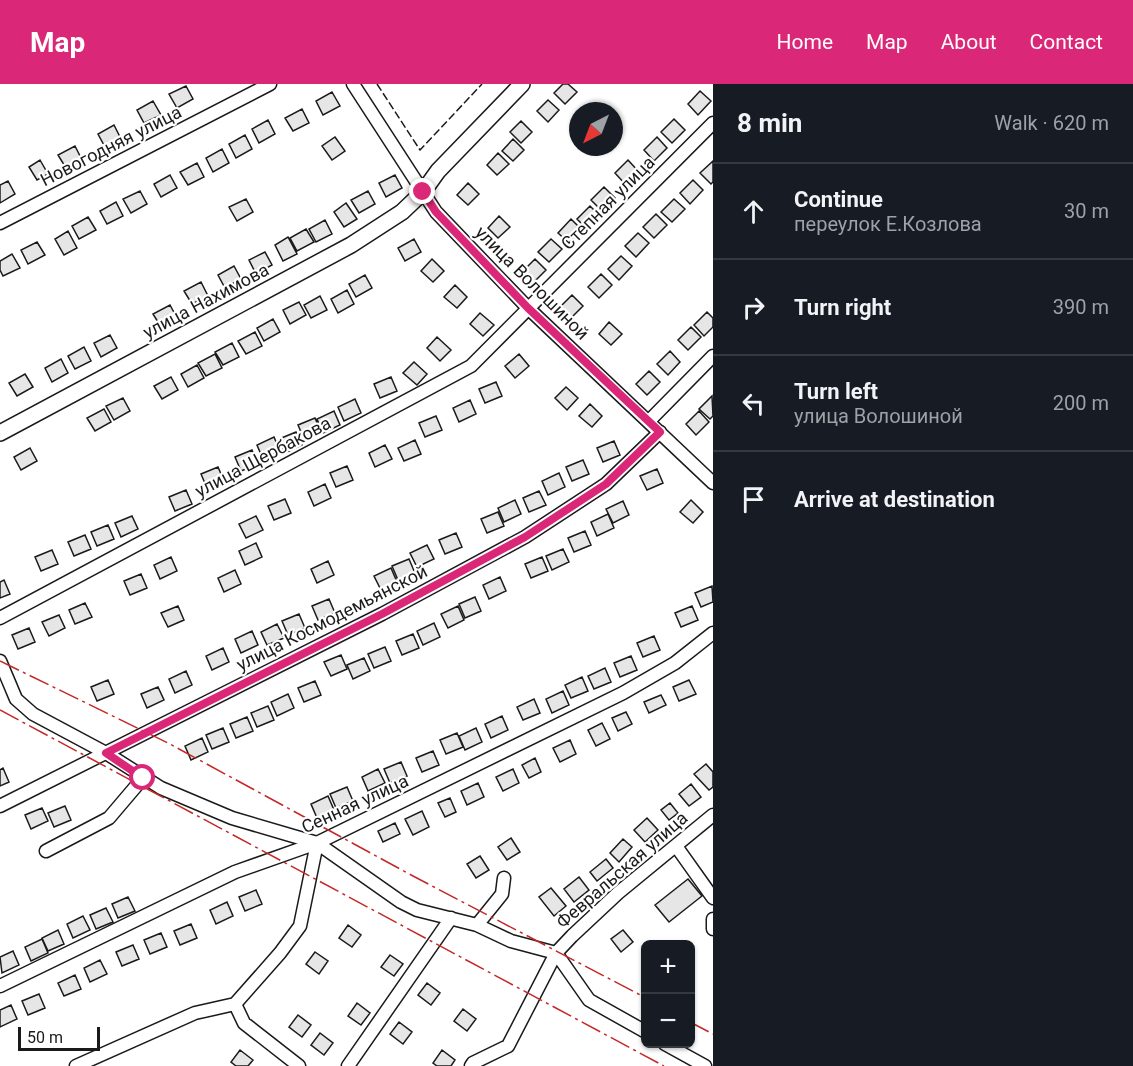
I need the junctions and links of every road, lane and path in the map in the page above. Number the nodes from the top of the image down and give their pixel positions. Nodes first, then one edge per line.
1 (270, 84) edge
2 (353, 84) edge
3 (522, 84) edge
4 (713, 123) edge
5 (423, 192) junction
6 (0, 224) edge
7 (528, 308) junction
8 (713, 356) edge
9 (649, 421) junction
10 (660, 432) junction
11 (0, 434) edge
12 (713, 483) edge
13 (0, 618) edge
14 (713, 633) edge
15 (0, 662) edge
16 (106, 753) junction
17 (143, 778) junction
18 (0, 806) edge
19 (713, 815) edge
20 (317, 843) junction
21 (676, 846) junction
22 (46, 851) dead end
23 (504, 878) dead end
24 (713, 898) edge
25 (451, 918) junction
26 (713, 919) edge
27 (477, 925) junction
28 (713, 928) edge
29 (556, 953) junction
30 (0, 986) edge
31 (235, 1004) junction
32 (641, 1030) edge
33 (672, 1048) edge
34 (76, 1066) edge
35 (299, 1066) edge
36 (348, 1066) edge
37 (471, 1066) edge
38 (705, 1066) edge

1 - 6 street, Новогодняя улица
2 - 5 street, улица Волошиной
3 - 5 main road, улица Нахимова
4 - 7 street, Степная улица
5 - 7 street, улица Волошиной
5 - 11 main road, улица Нахимова
7 - 9 street, улица Волошиной
7 - 13 street, улица Щербакова
8 - 9 street
9 - 10 street, улица Волошиной
10 - 12 street, улица Волошиной
10 - 16 street, улица Космодемьянской
14 - 20 street, Сенная улица
15 - 16 street
16 - 17 street
16 - 18 street, улица Космодемьянской
17 - 20 street
17 - 22 street
19 - 21 street, Февральская улица
20 - 25 street
20 - 30 street, Сенная улица
20 - 31 street
21 - 24 street
21 - 29 street, Февральская улица
23 - 27 street
25 - 27 street
25 - 36 street
26 - 28 street
27 - 29 street
29 - 32 street
29 - 37 street, Февральская улица
31 - 34 street
31 - 35 street
33 - 38 street

